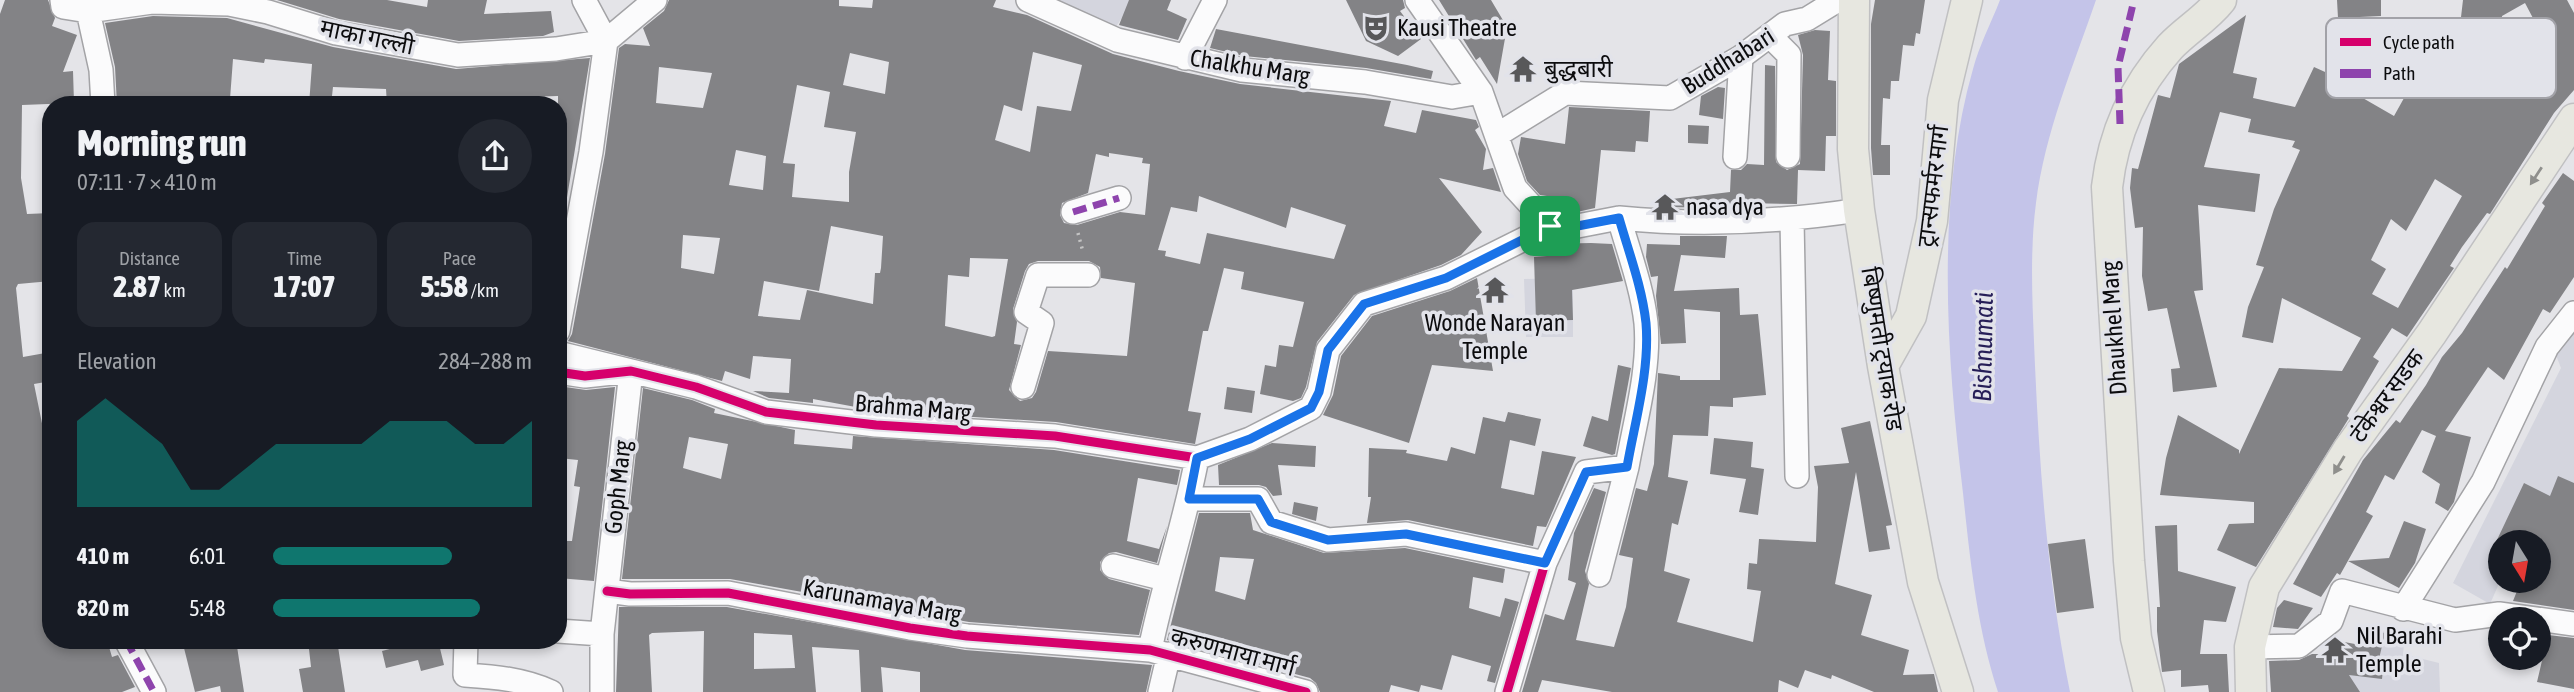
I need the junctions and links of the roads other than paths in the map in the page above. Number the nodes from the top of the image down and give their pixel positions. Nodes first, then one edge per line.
1 (62, 0) edge
2 (584, 0) edge
3 (655, 0) edge
4 (1028, 0) edge
5 (1214, 0) edge
6 (1417, 0) edge
7 (1838, 0) edge
8 (1854, 0) edge
9 (1967, 0) edge
10 (2221, 0) edge
11 (274, 6) edge
12 (88, 11) junction
13 (1771, 37) junction
14 (606, 41) junction
15 (1741, 57) junction
16 (1185, 58) junction
17 (1481, 92) junction
18 (102, 96) edge
19 (2574, 119) edge
20 (1497, 135) junction
21 (1788, 156) dead end
22 (1735, 157) dead end
23 (1119, 198) dead end
24 (1859, 210) junction
25 (1073, 212) road end
26 (1619, 218) junction
27 (1792, 220) junction
28 (1550, 226) junction
29 (1088, 275) road end
30 (567, 282) edge
31 (2574, 313) edge
32 (567, 355) edge
33 (1883, 366) junction
34 (631, 371) junction
35 (567, 373) edge
36 (1023, 387) dead end
37 (1197, 458) junction
38 (1627, 467) junction
39 (1797, 476) dead end
40 (1189, 499) junction
41 (1545, 563) junction
42 (1113, 566) dead end
43 (1599, 575) dead end
44 (1165, 579) junction
45 (607, 591) junction
46 (2403, 609) junction
47 (2574, 624) edge
48 (567, 632) edge
49 (602, 634) junction
50 (2250, 647) junction
51 (131, 649) edge
52 (466, 649) edge
53 (1159, 652) junction
54 (464, 683) edge
55 (154, 692) edge
56 (551, 692) edge
57 (602, 692) edge
58 (1160, 692) edge
59 (1306, 692) edge
60 (1507, 692) edge
61 (1958, 692) edge
62 (2150, 692) edge
63 (2251, 692) edge

1 - 12 street
2 - 14 street
3 - 14 street
4 - 16 street, Chalkhu Marg
5 - 16 street
6 - 17 street
7 - 13 street, Buddhabari
8 - 24 main road, बिष्णुमती ट्रयाक रोड
9 - 33 main road, ट्रान्सफर्मर मार्ग
10 - 62 main road, Dhaukhel Marg
11 - 12 street, माका गल्ली
11 - 14 street, माका गल्ली
12 - 18 street
13 - 15 street, Buddhabari
13 - 21 street
14 - 30 street
15 - 20 street, Buddhabari
15 - 22 street
16 - 17 street, Chalkhu Marg
17 - 20 street
19 -> 50 main road, टंकेश्वर सडक
20 - 28 street
23 - 25 street
24 - 27 street
24 - 33 main road, बिष्णुमती ट्रयाक रोड
26 - 27 street
26 - 28 street
26 - 38 street
27 - 39 street
28 - 37 street
29 - 36 street
31 - 46 street
32 - 34 street
33 - 61 main road, बिष्णुमती ट्रयाक रोड
34 - 35 street
34 - 37 street, Brahma Marg
34 - 45 street, Goph Marg
37 - 40 street
38 - 41 street
38 - 43 street
40 - 41 street
40 - 44 street
41 - 60 street
42 - 44 street
44 - 53 street
45 - 49 street, Goph Marg
45 - 53 street, Karunamaya Marg
46 - 47 street
46 - 50 street
48 - 49 street
49 - 57 street, Goph Marg
50 - 63 main road, टंकेश्वर सडक
51 - 55 street
52 - 54 street
53 - 58 street
53 - 59 street, करुणमाया मार्ग
54 - 56 street

